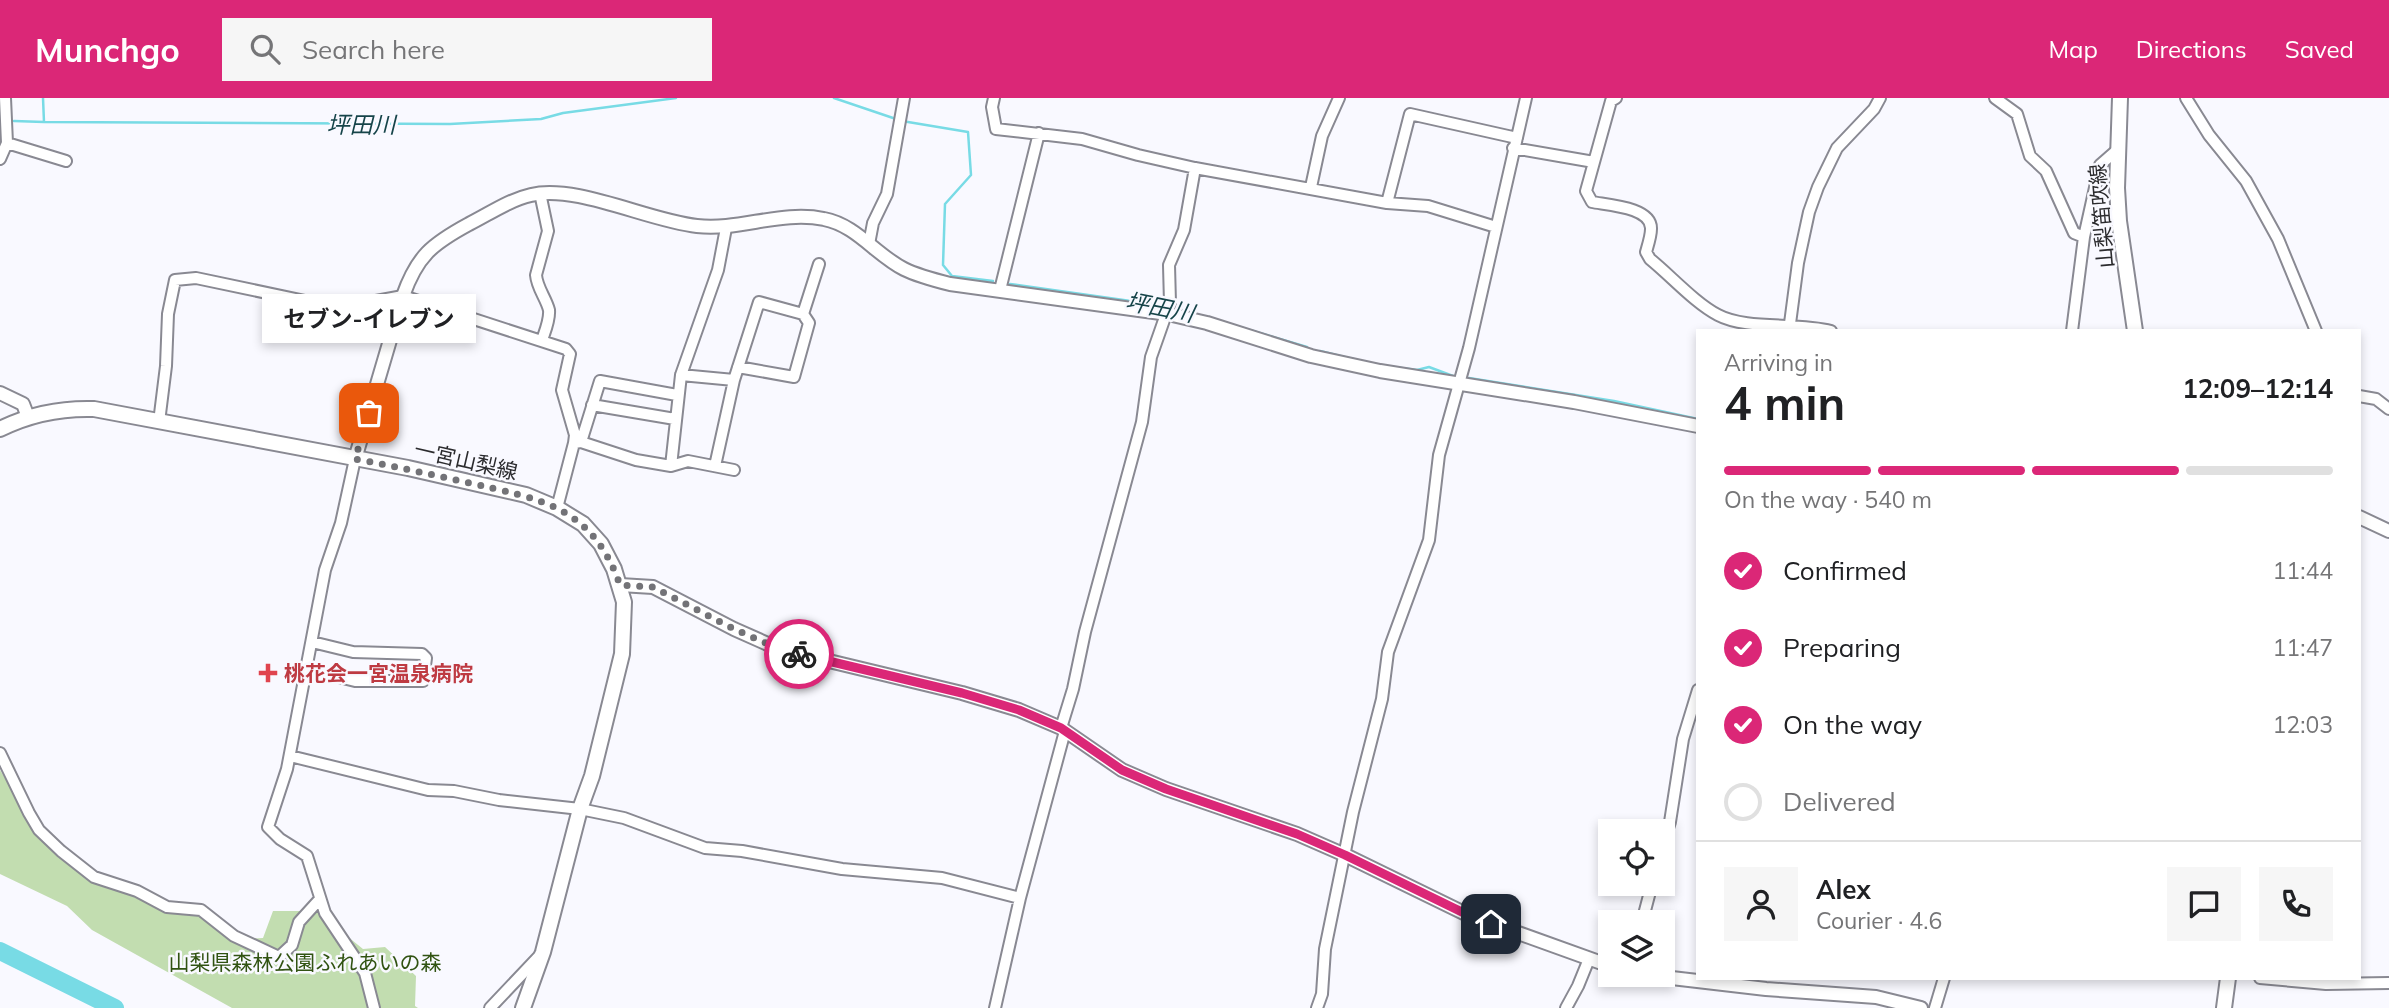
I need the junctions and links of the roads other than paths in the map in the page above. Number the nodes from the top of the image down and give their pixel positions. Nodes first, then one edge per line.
1 (5, 98) edge
2 (904, 98) edge
3 (994, 98) edge
4 (1339, 98) edge
5 (1526, 98) edge
6 (1616, 98) edge
7 (1880, 98) edge
8 (1995, 98) edge
9 (2120, 98) edge
10 (2186, 98) edge
11 (1039, 133) junction
12 (7, 143) junction
13 (1515, 143) junction
14 (2116, 151) junction
15 (0, 159) edge
16 (66, 161) dead end
17 (1594, 162) junction
18 (1195, 168) junction
19 (1311, 187) junction
20 (540, 193) junction
21 (1387, 202) junction
22 (1496, 227) junction
23 (726, 228) junction
24 (2084, 237) junction
25 (869, 244) junction
26 (819, 264) dead end
27 (1000, 290) junction
28 (403, 296) junction
29 (1169, 309) junction
30 (803, 314) junction
31 (1789, 328) edge
32 (1823, 329) edge
33 (2072, 329) edge
34 (2135, 329) edge
35 (2315, 329) edge
36 (542, 340) junction
37 (738, 367) junction
38 (681, 375) junction
39 (734, 380) junction
40 (1459, 383) junction
41 (0, 393) edge
42 (677, 395) junction
43 (2361, 396) edge
44 (592, 405) junction
45 (2389, 409) edge
46 (28, 417) junction
47 (676, 419) junction
48 (159, 422) junction
49 (1696, 426) edge
50 (0, 429) edge
51 (577, 442) junction
52 (355, 459) junction
53 (671, 466) junction
54 (715, 466) junction
55 (734, 470) dead end
56 (557, 508) junction
57 (2361, 518) edge
58 (2389, 531) edge
59 (620, 585) junction
60 (312, 642) junction
61 (306, 669) junction
62 (1696, 697) edge
63 (1063, 730) junction
64 (0, 753) edge
65 (290, 756) junction
66 (580, 809) junction
67 (1670, 819) edge
68 (1345, 855) junction
69 (1020, 898) junction
70 (319, 900) junction
71 (543, 952) junction
72 (1589, 959) junction
73 (1598, 962) edge
74 (1675, 978) edge
75 (1943, 980) edge
76 (2228, 980) edge
77 (2282, 980) edge
78 (2389, 983) edge
79 (373, 1008) edge
80 (490, 1008) edge
81 (523, 1008) edge
82 (995, 1008) edge
83 (1317, 1008) edge
84 (1566, 1008) edge
85 (1921, 1008) edge
86 (1934, 1008) edge
87 (2224, 1008) edge

1 - 12 street
2 - 25 street
3 - 11 street
4 - 19 street
5 - 13 street
6 - 17 street
7 - 31 street
8 - 24 street
9 - 14 main road, 山梨笛吹線
10 - 35 street
11 - 18 street
11 - 27 street
12 - 15 street
12 - 16 street
13 - 17 street
13 - 21 street
13 - 22 street
14 - 24 street
14 - 34 main road, 山梨笛吹線
17 - 31 street
18 - 19 street
18 - 29 street
19 - 21 street
20 - 23 street
20 - 28 street
20 - 36 street
21 - 22 street
22 - 40 street
23 - 25 street
23 - 38 street
24 - 33 street
25 - 27 street
26 - 30 street
27 - 29 street
28 - 36 street
28 - 48 street
28 - 52 street
29 - 40 street
29 - 63 street
30 - 37 street
30 - 37 street
31 - 32 street
36 - 51 street
37 - 39 street
38 - 39 street
38 - 42 street
39 - 54 street
40 - 49 street
40 - 68 street
41 - 46 street
42 - 44 street
42 - 47 street
43 - 45 street
44 - 47 street
44 - 51 street
46 - 48 main road, 一宮山梨線
46 - 50 main road, 一宮山梨線
47 - 53 street
48 - 52 main road, 一宮山梨線
51 - 53 street
51 - 56 street
52 - 56 main road, 一宮山梨線
52 - 60 street
53 - 54 street
54 - 55 street
56 - 59 main road, 一宮山梨線
57 - 58 street
59 - 63 street
59 - 66 main road, 一宮山梨線
60 - 61 street
60 - 61 street
61 - 65 street
62 - 67 street
63 - 68 street
63 - 69 street
64 - 70 street
65 - 66 street
65 - 70 street
66 - 69 street
66 - 71 main road, 一宮山梨線
68 - 72 street
68 - 83 street
69 - 82 street
70 - 79 street
71 - 80 street
71 - 81 main road, 一宮山梨線
72 - 73 street
72 - 84 street
74 - 85 street
75 - 86 street
76 - 87 main road
77 - 78 street

